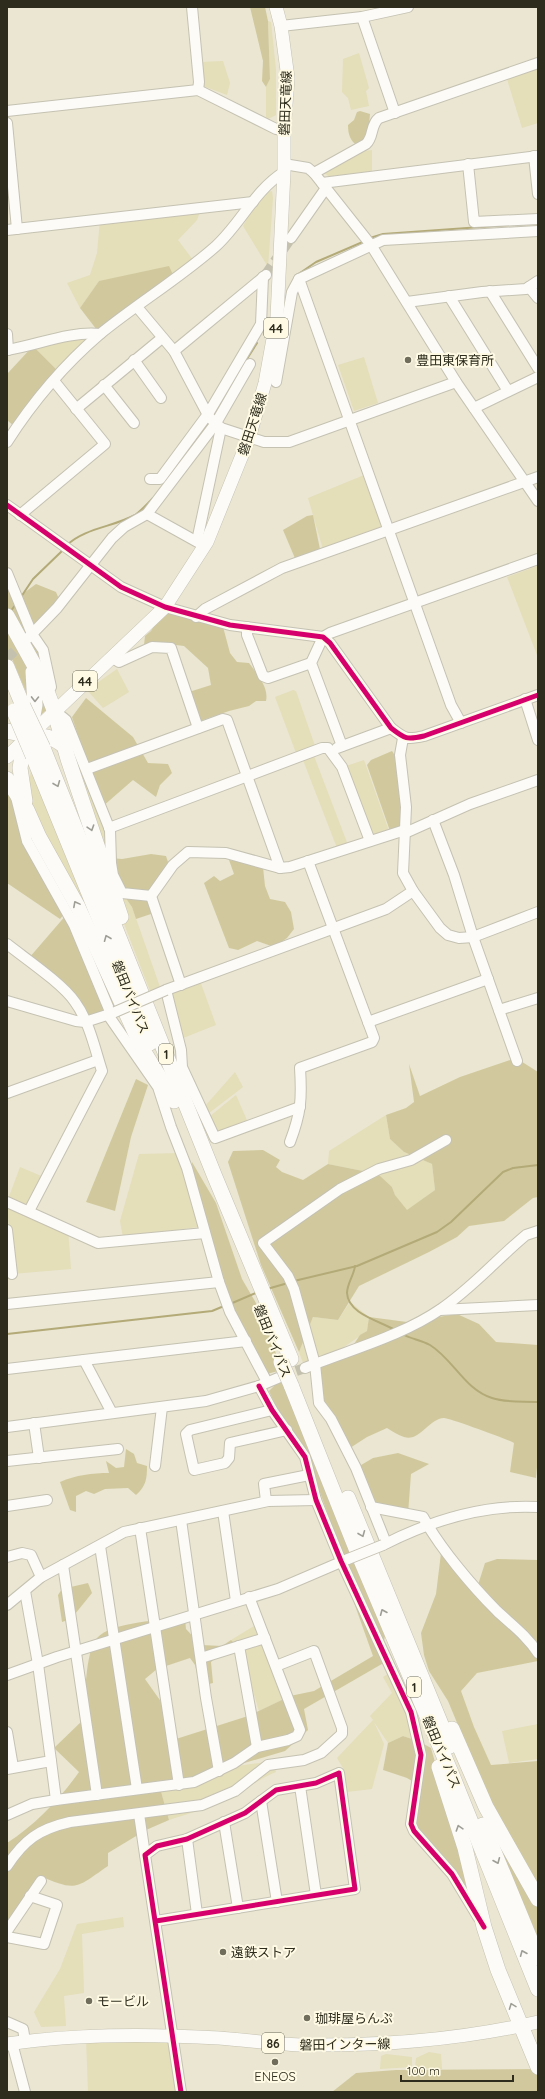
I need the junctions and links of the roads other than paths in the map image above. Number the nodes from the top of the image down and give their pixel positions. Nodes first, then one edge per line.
1 (192, 7) edge
2 (276, 7) edge
3 (408, 7) edge
4 (362, 17) junction
5 (281, 26) junction
6 (538, 63) edge
7 (198, 90) junction
8 (7, 111) edge
9 (395, 113) junction
10 (7, 123) edge
11 (284, 132) junction
12 (536, 156) edge
13 (468, 164) junction
14 (284, 168) junction
15 (314, 173) junction
16 (324, 186) junction
17 (538, 194) edge
18 (253, 202) junction
19 (538, 219) edge
20 (12, 229) edge
21 (538, 231) edge
22 (291, 238) tunnel mouth
23 (371, 246) junction
24 (300, 279) junction
25 (538, 281) edge
26 (529, 287) junction
27 (490, 291) junction
28 (449, 296) junction
29 (538, 298) edge
30 (407, 302) junction
31 (136, 307) junction
32 (7, 334) edge
33 (100, 334) junction
34 (162, 338) junction
35 (8, 350) edge
36 (174, 351) junction
37 (134, 360) junction
38 (250, 364) dead end
39 (538, 368) edge
40 (538, 377) edge
41 (54, 381) junction
42 (276, 382) dead end
43 (456, 382) junction
44 (104, 385) junction
45 (508, 391) junction
46 (161, 398) dead end
47 (474, 408) junction
48 (76, 409) junction
49 (214, 420) junction
50 (349, 420) junction
51 (134, 423) dead end
52 (249, 438) junction
53 (7, 442) edge
54 (538, 477) edge
55 (150, 479) dead end
56 (524, 482) junction
57 (538, 501) edge
58 (7, 505) edge
59 (147, 514) junction
60 (20, 515) junction
61 (389, 530) junction
62 (201, 544) junction
63 (538, 559) edge
64 (92, 566) junction
65 (7, 573) edge
66 (415, 603) junction
67 (165, 607) junction
68 (7, 616) edge
69 (196, 617) junction
70 (247, 627) junction
71 (323, 637) junction
72 (29, 638) junction
73 (111, 657) junction
74 (30, 662) junction
75 (311, 663) junction
76 (7, 667) edge
77 (7, 694) edge
78 (538, 694) edge
79 (525, 699) junction
80 (19, 709) junction
81 (54, 710) junction
82 (461, 722) junction
83 (198, 728) junction
84 (391, 728) junction
85 (7, 731) edge
86 (27, 737) junction
87 (403, 738) junction
88 (538, 740) edge
89 (342, 746) junction
90 (65, 747) junction
91 (330, 751) junction
92 (7, 757) edge
93 (87, 769) junction
94 (247, 776) junction
95 (7, 778) edge
96 (538, 780) edge
97 (15, 792) junction
98 (27, 810) junction
99 (434, 820) junction
100 (109, 828) junction
101 (405, 831) junction
102 (370, 841) junction
103 (308, 861) junction
104 (280, 868) junction
105 (413, 890) junction
106 (151, 896) junction
107 (538, 912) edge
108 (333, 930) junction
109 (473, 937) junction
110 (7, 944) edge
111 (488, 979) junction
112 (181, 985) junction
113 (166, 990) junction
114 (538, 998) edge
115 (7, 1001) edge
116 (499, 1010) junction
117 (111, 1014) junction
118 (85, 1022) junction
119 (368, 1022) junction
120 (98, 1060) junction
121 (517, 1061) dead end
122 (7, 1093) edge
123 (179, 1100) junction
124 (300, 1107) junction
125 (446, 1140) dead end
126 (290, 1142) dead end
127 (7, 1202) edge
128 (29, 1211) junction
129 (7, 1230) edge
130 (538, 1231) edge
131 (206, 1232) junction
132 (12, 1274) dead end
133 (219, 1282) junction
134 (7, 1304) edge
135 (538, 1305) edge
136 (440, 1310) junction
137 (246, 1341) junction
138 (84, 1360) junction
139 (315, 1364) junction
140 (7, 1369) edge
141 (293, 1378) junction
142 (263, 1384) junction
143 (162, 1407) junction
144 (272, 1410) junction
145 (112, 1414) junction
146 (34, 1423) junction
147 (7, 1427) edge
148 (286, 1430) junction
149 (118, 1449) dead end
150 (39, 1458) junction
151 (7, 1461) edge
152 (155, 1466) dead end
153 (309, 1475) junction
154 (47, 1500) dead end
155 (316, 1500) junction
156 (266, 1501) junction
157 (7, 1506) edge
158 (371, 1507) junction
159 (538, 1507) edge
160 (223, 1511) junction
161 (181, 1520) junction
162 (428, 1525) junction
163 (140, 1528) junction
164 (385, 1544) junction
165 (100, 1546) junction
166 (7, 1557) edge
167 (344, 1560) junction
168 (63, 1565) junction
169 (41, 1578) junction
170 (25, 1590) junction
171 (250, 1597) junction
172 (236, 1601) junction
173 (7, 1605) edge
174 (196, 1614) junction
175 (155, 1626) junction
176 (397, 1631) junction
177 (116, 1638) junction
178 (265, 1638) junction
179 (239, 1646) junction
180 (77, 1652) junction
181 (538, 1653) edge
182 (201, 1658) junction
183 (38, 1664) junction
184 (276, 1666) junction
185 (7, 1675) edge
186 (7, 1732) edge
187 (257, 1747) junction
188 (51, 1762) junction
189 (10, 1768) edge
190 (219, 1771) junction
191 (179, 1785) junction
192 (300, 1786) junction
193 (137, 1789) junction
194 (97, 1794) junction
195 (56, 1800) junction
196 (261, 1801) junction
197 (139, 1814) junction
198 (7, 1815) edge
199 (224, 1822) junction
200 (187, 1839) junction
201 (145, 1855) junction
202 (7, 1866) edge
203 (41, 1881) dead end
204 (316, 1895) junction
205 (30, 1896) junction
206 (538, 1899) edge
207 (276, 1902) junction
208 (238, 1908) junction
209 (197, 1914) junction
210 (156, 1921) junction
211 (484, 1927) junction
212 (7, 1931) edge
213 (7, 1937) edge
214 (538, 1958) edge
215 (538, 1989) edge
216 (7, 2022) edge
217 (538, 2022) edge
218 (520, 2026) junction
219 (172, 2036) junction
220 (15, 2043) edge
221 (538, 2067) edge
222 (25, 2092) edge
223 (181, 2092) edge

1 - 7 street
2 - 5 main road, 磐田天竜線 / 44
3 - 4 street
4 - 5 street
4 - 9 street
5 - 11 main road, 磐田天竜線 / 44
6 - 9 street
7 - 8 street
7 - 11 street
9 - 15 street
10 - 20 street
11 - 14 main road, 磐田天竜線 / 44
12 - 13 street
12 - 17 street
13 - 16 street
13 - 19 street
14 - 15 street
14 - 18 street
14 - 52 main road, 磐田天竜線 / 44
15 - 16 street
16 - 22 street
16 - 23 street
18 - 20 street
18 - 31 street
21 - 23 street
23 - 24 street
23 - 30 street
24 - 42 street
24 - 50 street
25 - 26 street
26 - 27 street
26 - 29 street
27 - 28 street
27 - 39 street
28 - 30 street
28 - 45 street
30 - 43 street
31 - 33 street
31 - 34 street
32 - 35 street
33 - 35 street
33 - 41 street
34 - 36 street
34 - 37 street
36 - 49 street
36 - 49 street
37 - 44 street
37 - 46 street
38 - 49 street
40 - 45 street
41 - 48 street
41 - 53 street
43 - 47 street
43 - 50 street
44 - 48 street
44 - 51 street
45 - 47 street
47 - 56 street
48 - 60 street
49 - 52 street
49 - 55 street
49 - 59 street
49 - 62 street
50 - 52 street
50 - 61 street
52 - 62 main road, 磐田天竜線 / 44
54 - 56 street
56 - 57 street
56 - 61 street
58 - 60 street
59 - 62 street
59 - 64 street
60 - 64 street
61 - 66 street
61 - 69 street
62 - 67 main road, 磐田天竜線 / 44
63 - 66 street
64 - 67 street
64 - 72 street
65 - 72 street
66 - 71 street
66 - 82 street
67 - 69 street
67 - 73 main road, 磐田天竜線 / 44
68 - 74 highway, 1
69 - 70 street
70 - 71 street
70 - 75 street
71 - 75 street
71 - 84 street
72 - 81 street
73 - 81 main road, 磐田天竜線 / 44
73 - 83 street
74 - 81 highway, 1
74 -> 86 highway
75 - 89 street
76 - 80 highway, 磐田バイパス / 1
77 - 80 highway, 磐田バイパス / 1
78 - 79 street
79 - 82 street
79 - 88 street
80 - 123 highway, 磐田バイパス / 1, bridge
81 - 86 main road, 磐田天竜線 / 44
81 - 90 highway, 1
81 - 93 street
82 - 87 street
83 - 93 street
83 - 94 street
84 - 87 street
84 - 89 street
85 - 86 highway
86 - 90 highway
86 - 92 main road, 磐田天竜線 / 44
86 - 98 highway
87 - 101 street
89 - 91 street
90 -> 123 highway, 1
91 - 94 street
91 - 102 street
93 - 100 street
94 - 100 street
94 - 104 street
95 - 97 highway
96 - 99 street
97 - 98 highway
97 - 117 street
123 -> 98 highway
99 - 101 street
99 - 109 street
100 - 106 street
101 - 102 street
101 - 105 street
102 - 103 street
103 - 104 street
103 - 108 street
104 - 106 street
105 - 108 street
105 - 109 street
106 - 112 street
107 - 109 street
108 - 112 street
108 - 119 street
109 - 111 street
110 - 118 street
111 - 116 street
111 - 119 street
112 - 113 street
113 - 117 street, bridge
113 - 124 street
114 - 116 street
115 - 118 street
116 - 121 street
117 - 118 street
117 - 131 street
118 - 120 street
119 - 124 street
120 - 122 street
120 - 128 street
123 - 141 highway, 磐田バイパス / 1
124 - 126 street
125 - 139 street
127 - 128 street
128 - 131 street
129 - 132 street
130 - 136 street
131 - 133 street
133 - 134 street
133 - 137 street
135 - 136 street
136 - 139 street
137 - 138 street
137 - 142 street
138 - 140 street
138 - 145 street
139 - 141 street
139 - 158 street
141 - 142 street
141 - 176 highway, 磐田バイパス / 1
142 - 143 street
142 - 144 street
143 - 145 street
143 - 152 street
144 - 148 street
144 - 148 street
145 - 146 street
146 - 147 street
146 - 150 street
148 - 153 street
149 - 150 street
150 - 151 street
153 - 155 street
153 - 156 street
154 - 157 street
155 - 156 street
155 - 167 street
156 - 160 street
158 - 162 street
158 - 164 street
159 - 162 street
160 - 161 street
160 - 172 street
161 - 163 street
161 - 174 street
162 - 164 street
162 - 181 street
163 - 165 street
163 - 175 street
164 - 167 street, bridge
165 - 168 street
165 - 177 street
166 - 169 street
167 - 171 street
167 - 211 street
168 - 169 street
168 - 180 street
169 - 170 street
170 - 173 street
170 - 183 street
171 - 172 street
171 - 178 street
172 - 174 street
174 - 175 street
174 - 182 street
175 - 177 street
175 - 191 street
176 - 206 highway
211 -> 176 highway
176 -> 214 highway, 磐田バイパス / 1
215 -> 176 highway, 磐田バイパス / 1
177 - 180 street
177 - 193 street
178 - 179 street
178 - 184 street
179 - 182 street
179 - 187 street
180 - 183 street
180 - 194 street
182 - 190 street
183 - 185 street
183 - 188 street
184 - 187 street
184 - 197 street
186 - 189 street
187 - 190 street
188 - 189 street
188 - 195 street
190 - 191 street
191 - 193 street
192 - 196 street
192 - 204 street
192 - 204 street
193 - 194 street
194 - 195 street
195 - 198 street
196 - 199 street
196 - 207 street
197 - 201 street
197 - 202 street
199 - 200 street
199 - 208 street
200 - 201 street
200 - 209 street
201 - 210 street
203 - 205 street
204 - 207 street
205 - 212 street
205 - 213 street
207 - 208 street
208 - 209 street
209 - 210 street
210 - 219 street
218 -> 211 highway
216 - 220 street
217 - 218 main road, 磐田インター線 / 86
218 - 219 main road, 磐田インター線 / 86
218 - 221 highway
219 - 220 main road, 磐田インター線 / 86
219 - 223 street
220 - 222 street

